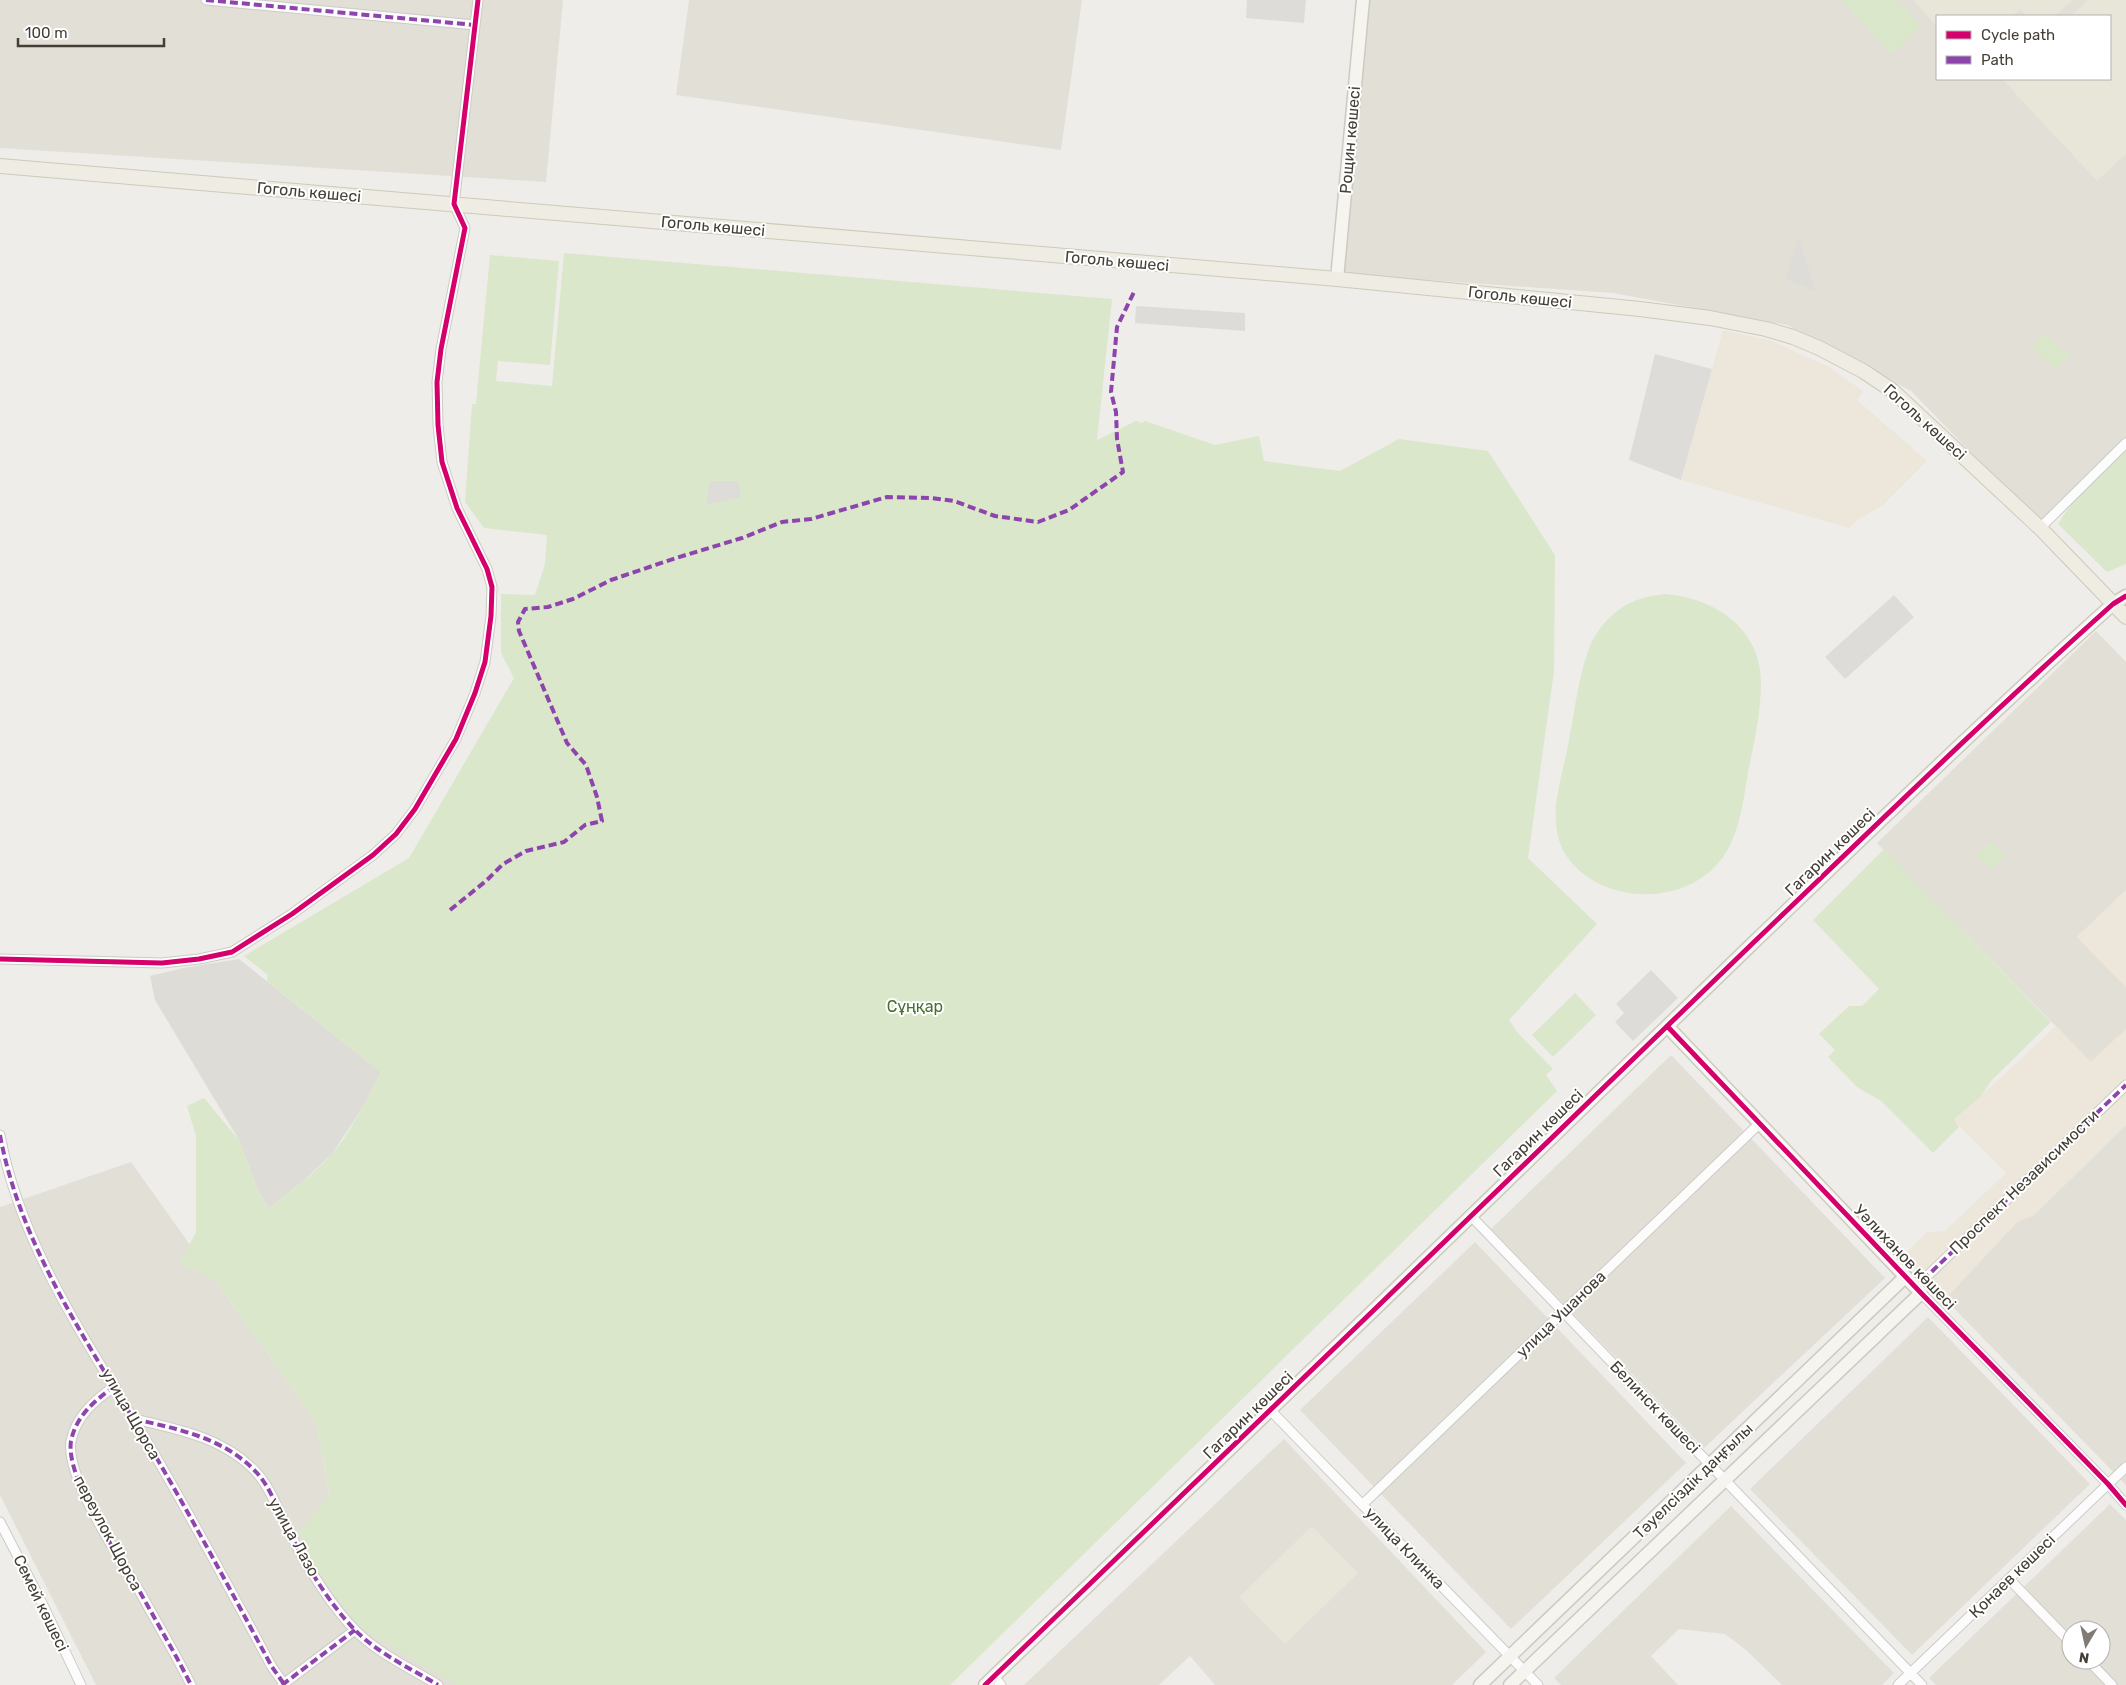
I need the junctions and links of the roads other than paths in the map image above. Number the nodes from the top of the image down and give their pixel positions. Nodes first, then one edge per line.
1 (206, 0) edge
2 (478, 0) edge
3 (1363, 0) edge
4 (475, 25) junction
5 (0, 166) edge
6 (454, 204) junction
7 (1337, 279) junction
8 (2126, 443) edge
9 (2040, 528) junction
10 (2126, 585) edge
11 (2126, 596) edge
12 (2113, 604) junction
13 (2126, 618) edge
14 (0, 959) edge
15 (1667, 1026) junction
16 (2126, 1085) edge
17 (1760, 1123) junction
18 (0, 1136) edge
19 (1471, 1216) junction
20 (1906, 1277) junction
21 (1923, 1280) dead end
22 (1921, 1293) junction
23 (1563, 1312) junction
24 (115, 1386) junction
25 (1271, 1411) junction
26 (134, 1419) junction
27 (1710, 1464) junction
28 (2126, 1467) edge
29 (1724, 1480) junction
30 (2108, 1484) junction
31 (1362, 1504) junction
32 (2126, 1505) edge
33 (0, 1522) edge
34 (2009, 1579) junction
35 (355, 1630) junction
36 (2061, 1633) edge
37 (1510, 1656) junction
38 (2098, 1670) edge
39 (1524, 1671) junction
40 (1911, 1673) junction
41 (993, 1682) edge
42 (283, 1684) edge
43 (81, 1685) edge
44 (191, 1685) edge
45 (438, 1685) edge
46 (1480, 1685) edge
47 (1510, 1685) edge
48 (1538, 1685) edge
49 (1898, 1685) edge
50 (1922, 1685) edge
51 (2112, 1685) edge

1 - 4 street
2 - 4 street
3 - 7 street, Рощин көшесі
4 - 6 street
5 - 6 main road, Гоголь көшесі
6 - 7 main road, Гоголь көшесі
6 - 14 street
7 - 9 main road, Гоголь көшесі
8 - 9 street
9 - 12 main road, Гоголь көшесі
10 - 12 street, Гагарин көшесі
11 - 12 street, Гагарин көшесі
12 - 13 main road, Гоголь көшесі
12 - 15 street, Гагарин көшесі
15 - 17 street, Уәлиханов көшесі
15 - 19 street, Гагарин көшесі
16 - 21 street, Проспект Независимости
17 - 20 street, Уәлиханов көшесі
17 - 23 street, улица Ушанова
18 - 24 street, улица Щорса
19 - 23 street, Белинск көшесі
19 - 25 street, Гагарин көшесі
20 - 22 street, Уәлиханов көшесі
20 - 27 street, Тәуелсіздік даңғылы
22 - 29 street, Тәуелсіздік даңғылы
22 - 30 street, Уәлиханов көшесі
23 - 27 street, Белинск көшесі
23 - 31 street, улица Ушанова
24 - 26 street, улица Щорса
24 - 44 street, переулок Щорса
25 - 31 street, улица Клинка
25 - 41 street, Гагарин көшесі
26 - 35 street, улица Лазо
26 - 42 street, улица Щорса
27 - 29 street, Белинск көшесі
27 - 37 street, Тәуелсіздік даңғылы
28 - 30 street, Қонаев көшесі
29 - 39 street, Тәуелсіздік даңғылы
29 - 40 street, Белинск көшесі
30 - 32 street, Уәлиханов көшесі
30 - 34 street, Қонаев көшесі
31 - 37 street, улица Клинка
33 - 43 street, Семей көшесі
34 - 36 street
34 - 40 street, Қонаев көшесі
35 - 42 street
35 - 45 street, улица Лазо
37 - 39 street, улица Клинка
37 - 46 street, Тәуелсіздік даңғылы
38 - 51 street
39 - 47 street, Тәуелсіздік даңғылы
39 - 48 street, улица Клинка
40 - 49 street, Қонаев көшесі
40 - 50 street, Белинск көшесі

